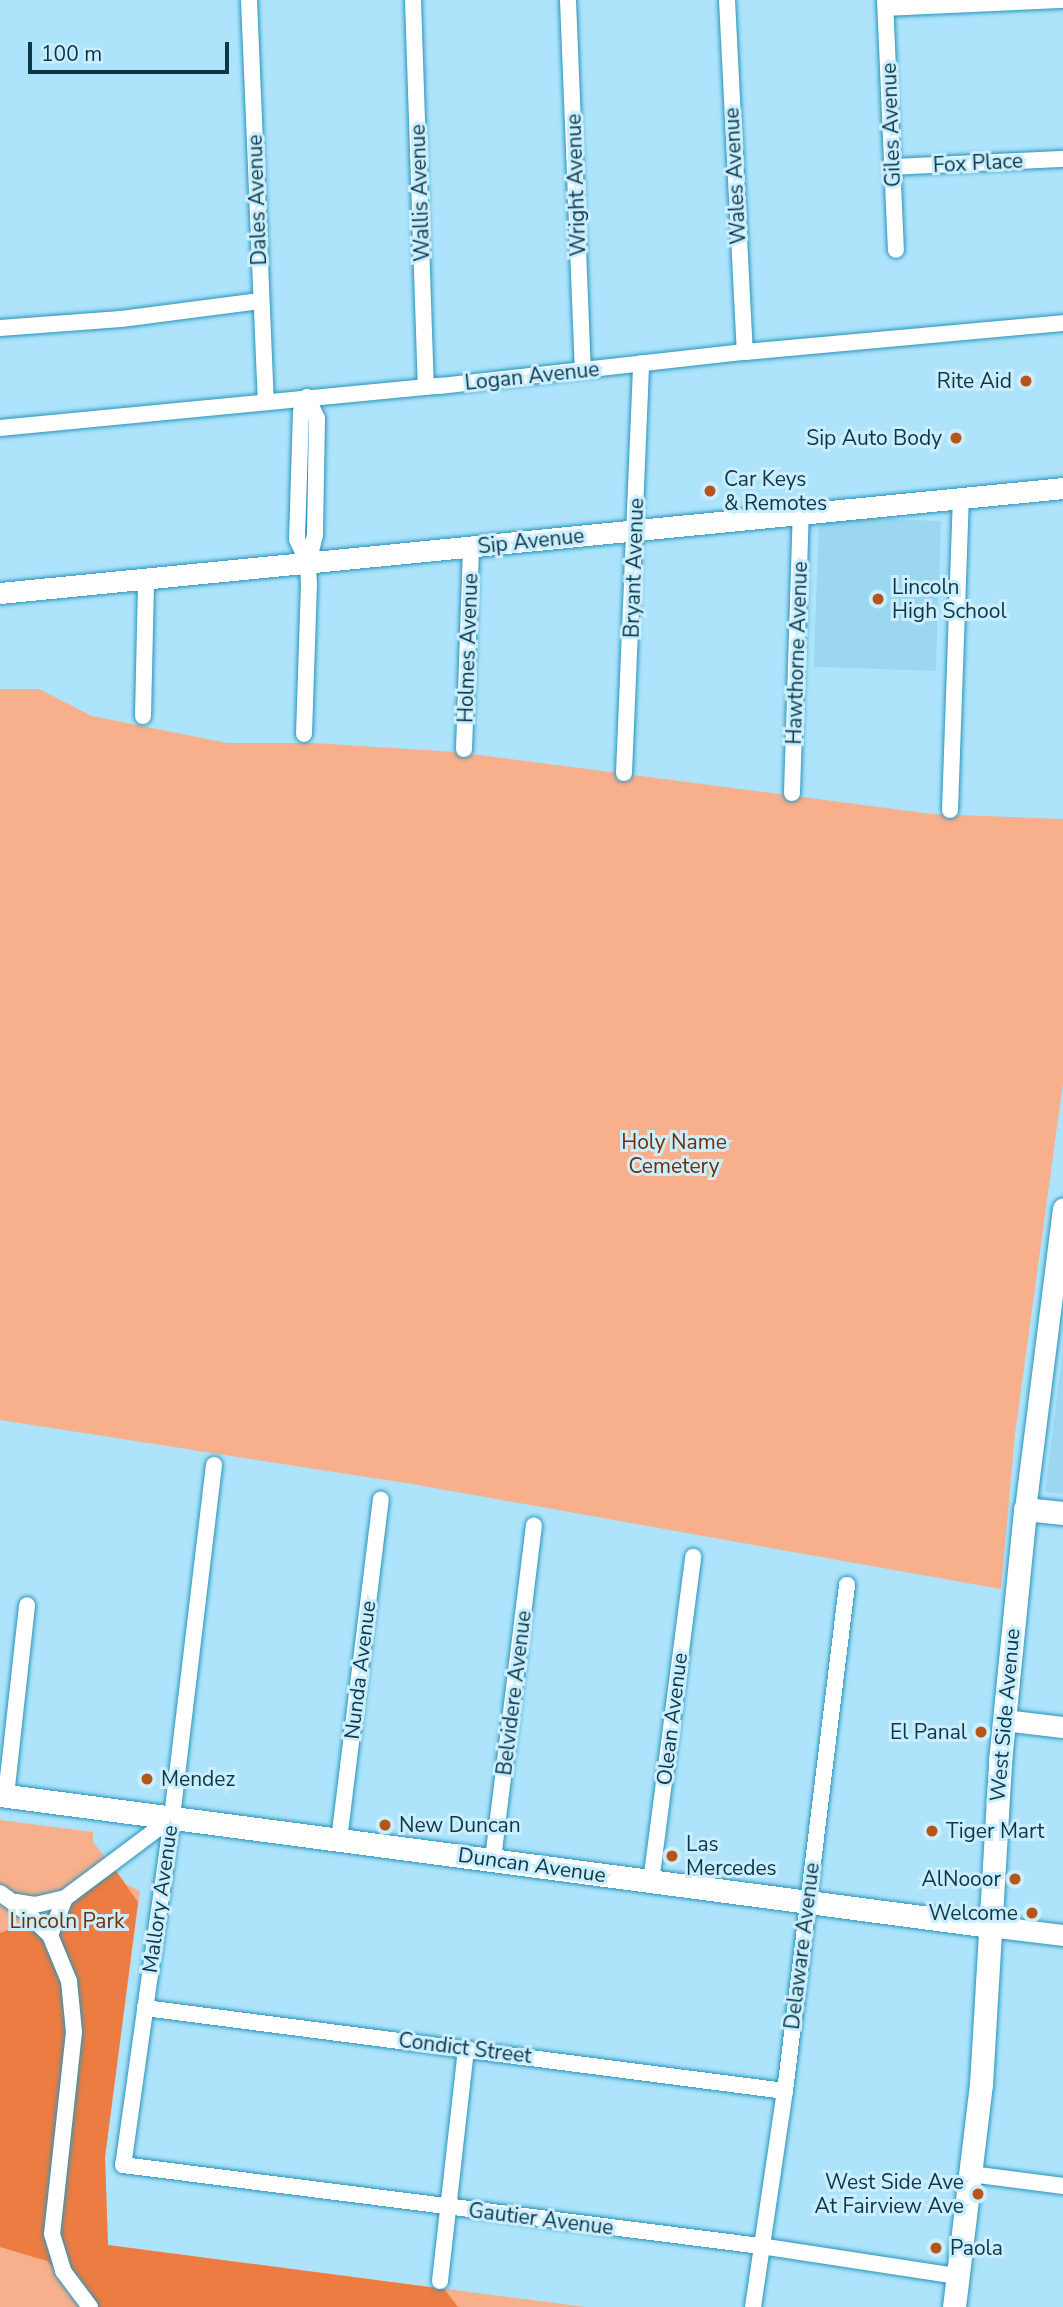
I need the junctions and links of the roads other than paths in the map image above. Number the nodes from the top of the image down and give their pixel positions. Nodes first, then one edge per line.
1 (249, 0) edge
2 (413, 0) edge
3 (568, 0) edge
4 (727, 0) edge
5 (1063, 0) edge
6 (886, 4) edge
7 (1063, 159) edge
8 (892, 167) junction
9 (896, 250) dead end
10 (260, 301) junction
11 (1063, 323) edge
12 (0, 328) edge
13 (745, 352) junction
14 (641, 363) junction
15 (583, 370) junction
16 (426, 387) junction
17 (307, 397) junction
18 (266, 401) junction
19 (0, 428) edge
20 (1063, 488) edge
21 (961, 497) junction
22 (801, 513) junction
23 (636, 530) junction
24 (471, 547) junction
25 (308, 563) junction
26 (146, 580) junction
27 (0, 593) edge
28 (143, 716) dead end
29 (304, 734) dead end
30 (464, 749) dead end
31 (624, 773) dead end
32 (792, 793) dead end
33 (950, 810) dead end
34 (1063, 1208) edge
35 (1057, 1298) edge
36 (214, 1465) dead end
37 (381, 1500) dead end
38 (1025, 1509) junction
39 (1063, 1513) edge
40 (534, 1526) dead end
41 (693, 1557) dead end
42 (847, 1585) dead end
43 (27, 1605) dead end
44 (1004, 1720) junction
45 (1063, 1727) edge
46 (3, 1796) edge
47 (172, 1818) junction
48 (339, 1840) junction
49 (493, 1859) junction
50 (651, 1882) junction
51 (0, 1893) edge
52 (65, 1898) junction
53 (15, 1902) junction
54 (807, 1903) junction
55 (989, 1926) junction
56 (50, 1935) junction
57 (1063, 1935) edge
58 (145, 2008) junction
59 (466, 2048) junction
60 (785, 2091) junction
61 (123, 2165) joint
62 (971, 2174) junction
63 (1063, 2186) edge
64 (448, 2208) junction
65 (761, 2246) junction
66 (958, 2276) junction
67 (440, 2281) dead end
68 (90, 2307) edge
69 (753, 2307) edge
70 (954, 2307) edge

1 - 10 street, Dales Avenue
2 - 16 street, Wallis Avenue
3 - 15 street, Wright Avenue
4 - 13 street, Wales Avenue
5 - 6 street
6 - 8 street, Giles Avenue
7 - 8 street, Fox Place
8 - 9 street, Giles Avenue
10 - 12 street
10 - 18 street, Dales Avenue
11 - 13 street, Logan Avenue
13 - 14 street, Logan Avenue
14 - 15 street, Logan Avenue
14 - 23 street, Bryant Avenue
15 - 16 street, Logan Avenue
16 - 17 street, Logan Avenue
17 - 18 street, Logan Avenue
17 - 25 street
18 - 19 street, Logan Avenue
20 - 21 street, Sip Avenue
21 - 22 street, Sip Avenue
21 - 33 street
22 - 23 street, Sip Avenue
22 - 32 street, Hawthorne Avenue
23 - 24 street, Sip Avenue
23 - 31 street, Bryant Avenue
24 - 25 street, Sip Avenue
24 - 30 street, Holmes Avenue
25 - 26 street, Sip Avenue
25 - 29 street
26 - 27 street, Sip Avenue
26 - 28 street
34 - 35 street, West Side Avenue
35 - 38 street, West Side Avenue
36 - 47 street, Mallory Avenue
37 - 48 street, Nunda Avenue
38 - 39 main road
38 - 44 main road, West Side Avenue
40 - 49 street, Belvidere Avenue
41 - 50 street, Olean Avenue
42 - 54 street, Delaware Avenue
43 - 46 street
44 - 45 street
44 - 55 main road, West Side Avenue
46 - 47 main road, Duncan Avenue
47 - 48 main road, Duncan Avenue
47 - 52 street
47 - 58 street, Mallory Avenue
48 - 49 main road, Duncan Avenue
49 - 50 main road, Duncan Avenue
50 - 54 main road, Duncan Avenue
51 - 53 street
52 - 53 street
52 - 56 street
53 - 56 street
54 - 55 main road, Duncan Avenue
54 - 60 street, Delaware Avenue
55 - 57 street, Duncan Avenue
55 - 62 main road, West Side Avenue
56 - 68 street
58 - 59 street, Condict Street
58 - 61 street, Mallory Avenue
59 - 60 street, Condict Street
59 - 64 street
60 - 65 street, Delaware Avenue
61 - 64 street, Gautier Avenue
62 - 63 street
62 - 66 main road, West Side Avenue
64 - 65 street, Gautier Avenue
64 - 67 street
65 - 66 street, Gautier Avenue
65 - 69 street, Delaware Avenue
66 - 70 main road, West Side Avenue

